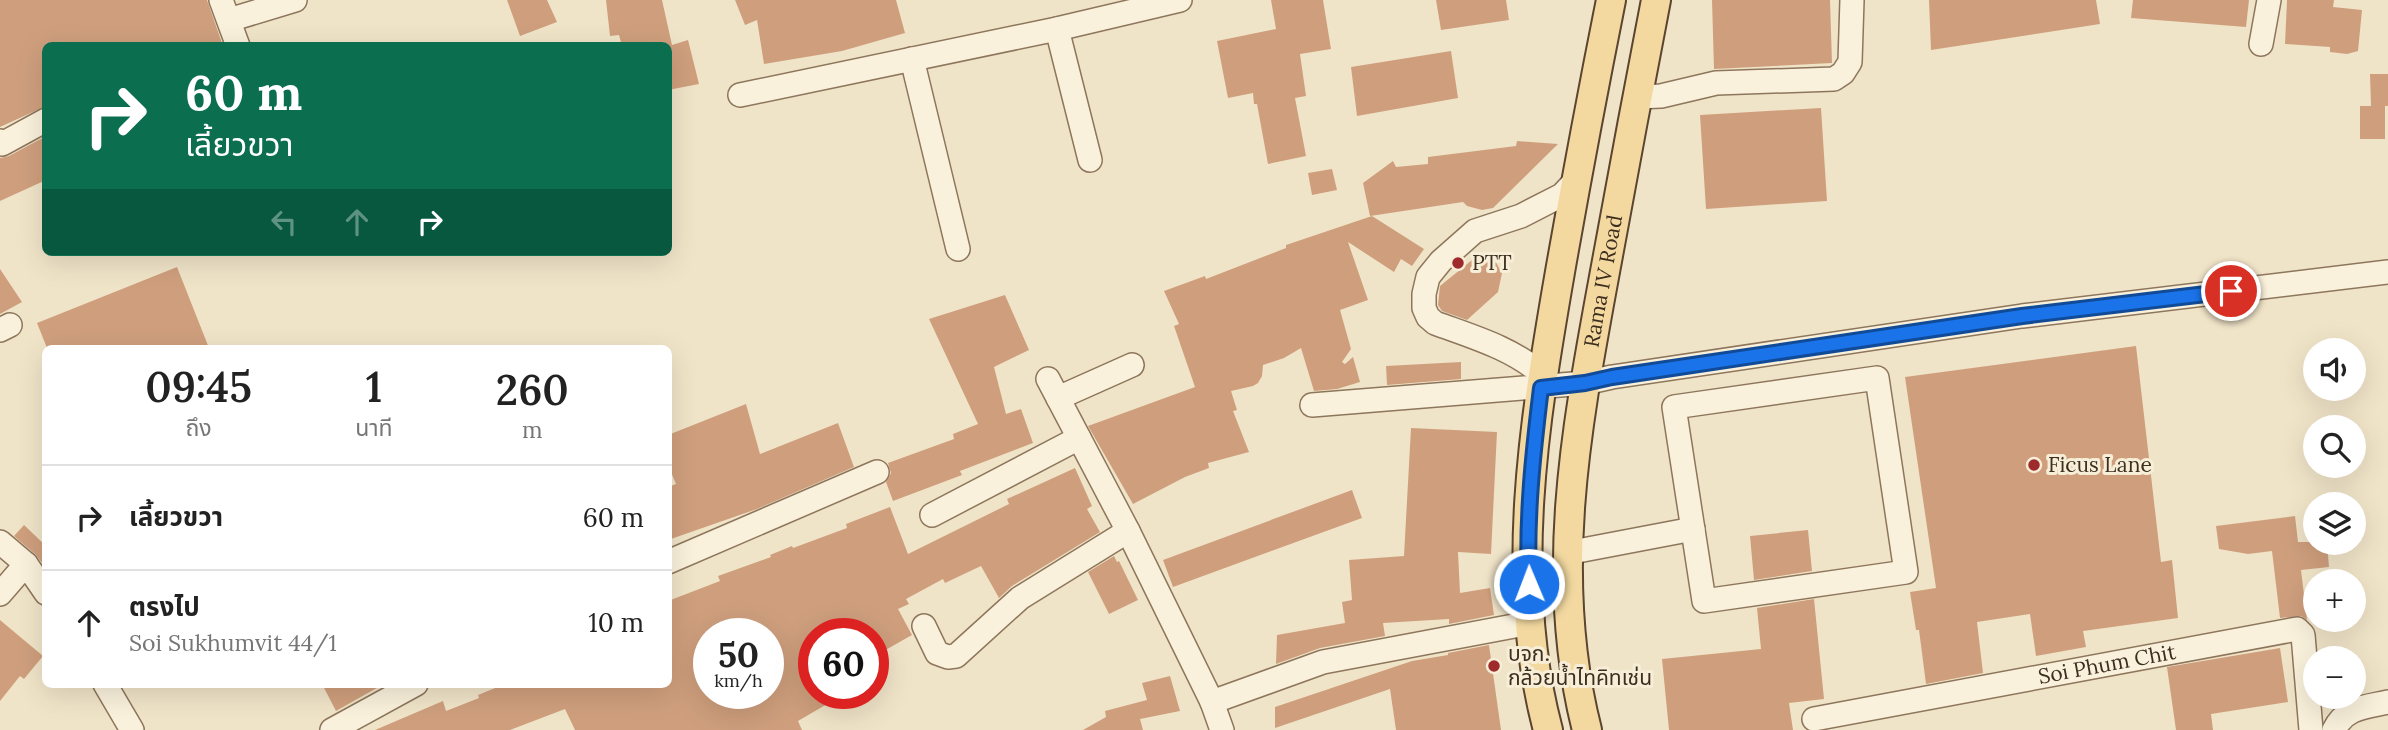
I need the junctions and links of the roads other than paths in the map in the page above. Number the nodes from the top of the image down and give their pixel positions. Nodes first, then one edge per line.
1 (295, 0) edge
2 (1180, 0) edge
3 (1611, 0) edge
4 (1656, 0) edge
5 (1852, 0) edge
6 (2269, 0) edge
7 (1056, 29) junction
8 (229, 30) edge
9 (2261, 44) dead end
10 (912, 59) junction
11 (740, 95) dead end
12 (1637, 97) junction
13 (42, 122) edge
14 (0, 141) edge
15 (1090, 160) dead end
16 (1577, 179) junction
17 (958, 249) dead end
18 (2388, 272) edge
19 (1132, 365) dead end
20 (1542, 381) junction
21 (1585, 383) junction
22 (1312, 405) dead end
23 (1079, 438) junction
24 (877, 472) dead end
25 (932, 515) dead end
26 (1693, 529) junction
27 (1128, 531) junction
28 (0, 542) edge
29 (1567, 553) junction
30 (672, 559) edge
31 (26, 564) junction
32 (42, 587) edge
33 (0, 594) edge
34 (1531, 623) junction
35 (924, 626) dead end
36 (107, 688) edge
37 (409, 688) edge
38 (1212, 702) junction
39 (2388, 702) edge
40 (1814, 719) dead end
41 (1220, 729) edge
42 (132, 730) edge
43 (332, 730) edge
44 (1548, 730) edge
45 (1587, 730) edge
46 (2311, 730) edge
47 (2334, 730) edge

1 - 8 street
2 - 7 street
3 - 16 main road
4 - 12 main road, Rama IV Road
5 - 12 street
6 - 9 street
7 - 10 street
7 - 15 street
10 - 11 street
10 - 17 street
12 - 21 main road, Rama IV Road
13 - 14 street
16 - 20 main road
16 - 20 street
18 - 21 street
19 - 23 street
20 - 21 street
20 - 22 street
20 - 34 main road
21 - 29 main road, Rama IV Road
23 - 25 street
23 - 27 street
24 - 30 street
26 - 26 street
26 - 29 street
27 - 35 street
27 - 38 street
28 - 31 street
29 - 45 main road, Rama IV Road
31 - 32 street
31 - 33 street
34 - 38 street
34 - 44 main road
36 - 42 street
37 - 43 street
38 - 41 street
39 - 47 street
40 - 46 street, Soi Phum Chit

